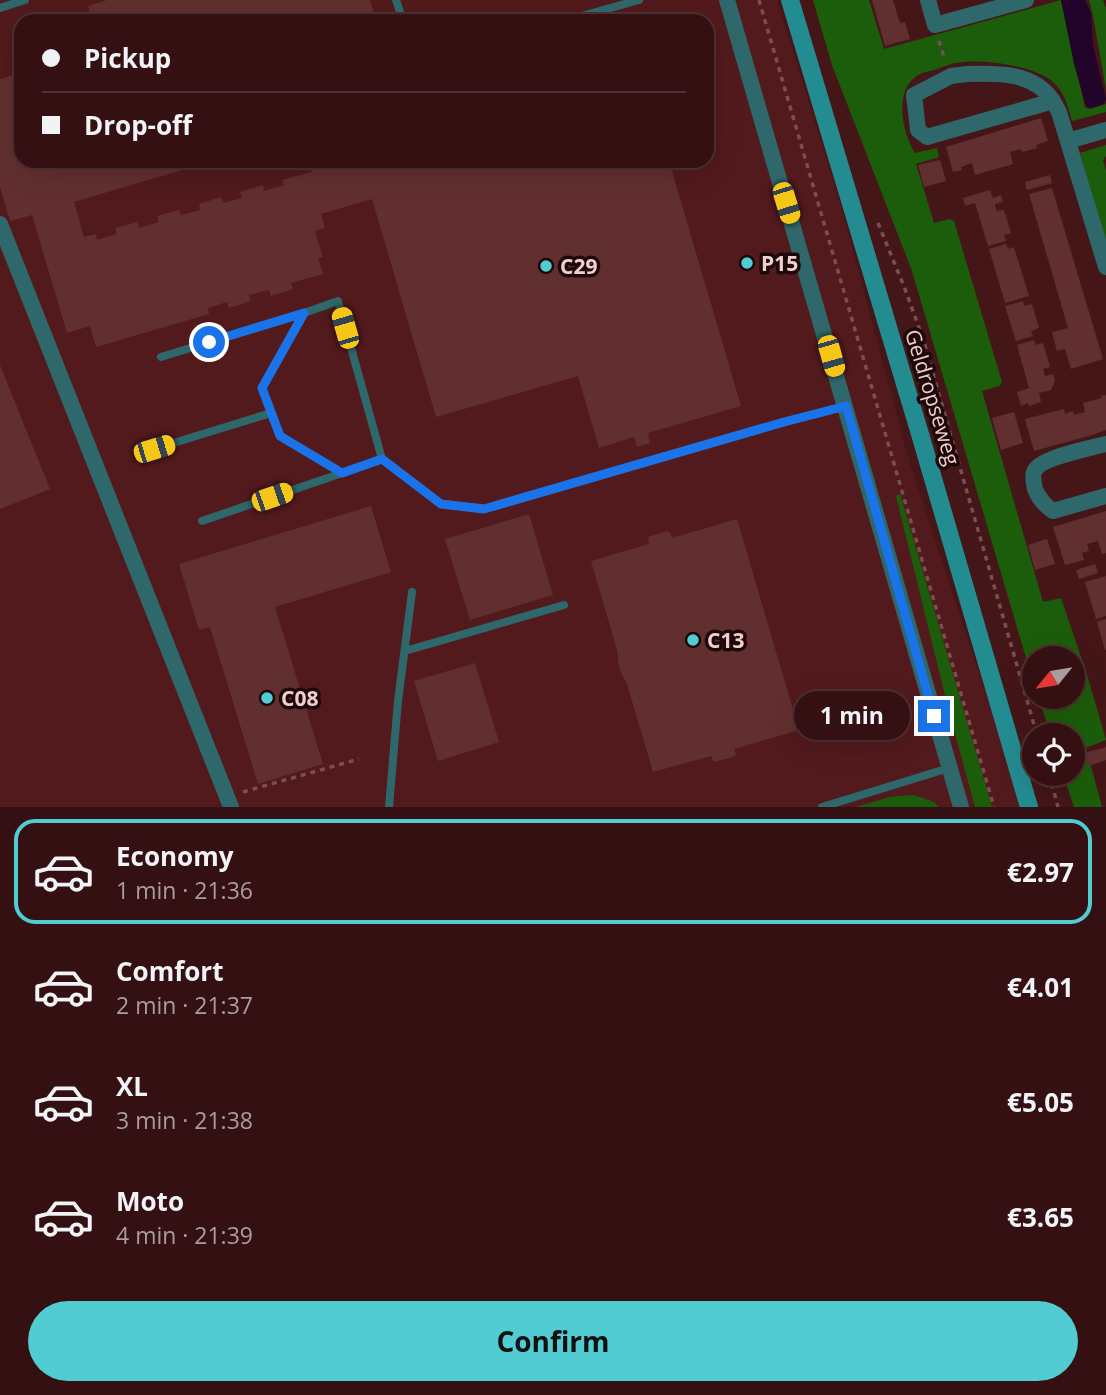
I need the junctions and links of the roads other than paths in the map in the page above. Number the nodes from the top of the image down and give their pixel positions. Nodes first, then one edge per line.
1 (25, 0) edge
2 (639, 0) edge
3 (727, 0) edge
4 (790, 0) edge
5 (928, 0) edge
6 (1026, 0) edge
7 (0, 8) edge
8 (589, 14) edge
9 (1053, 101) junction
10 (1106, 130) edge
11 (1068, 141) junction
12 (0, 224) edge
13 (1106, 267) edge
14 (304, 313) junction
15 (161, 357) dead end
16 (846, 406) junction
17 (271, 412) junction
18 (1106, 444) edge
19 (154, 449) dead end
20 (382, 459) junction
21 (342, 473) junction
22 (1106, 496) edge
23 (202, 521) dead end
24 (412, 592) dead end
25 (564, 606) dead end
26 (405, 651) junction
27 (949, 768) junction
28 (229, 802) edge
29 (390, 807) edge
30 (822, 807) edge
31 (961, 807) edge
32 (1029, 807) edge

1 - 7 lane
2 - 8 lane
3 - 16 street
4 - 32 main road, Geldropseweg
5 - 6 street
9 - 9 street
9 - 11 street
10 - 11 street
11 - 13 street
12 - 28 street
14 - 15 lane
14 - 17 lane
14 - 20 lane
16 - 20 lane
16 - 27 street
17 - 19 lane
17 - 21 lane
18 - 22 street
20 - 21 lane
21 - 23 lane
24 - 26 lane
25 - 26 lane
26 - 29 lane
27 - 30 lane
27 - 31 street

